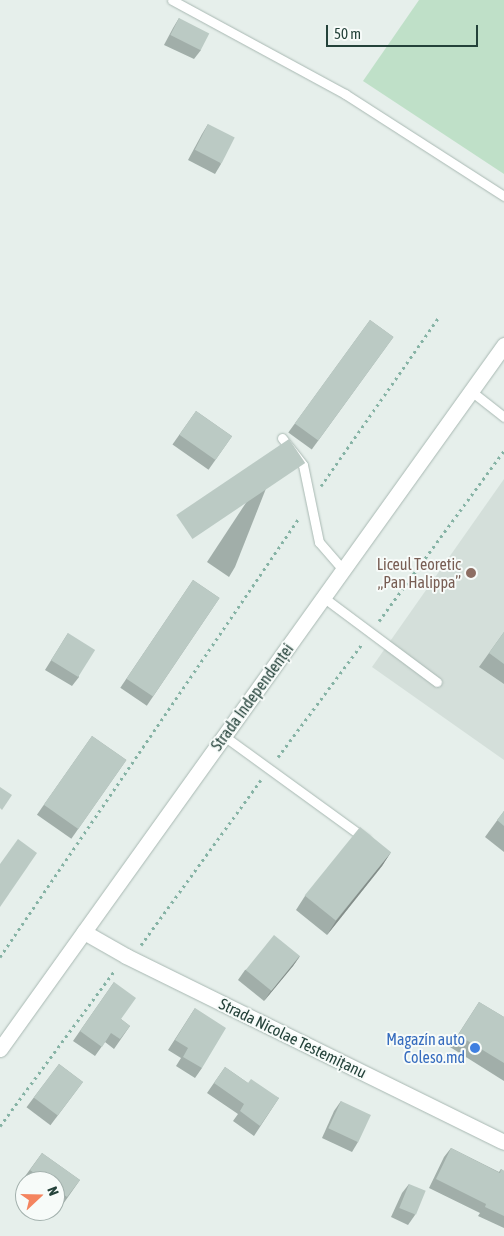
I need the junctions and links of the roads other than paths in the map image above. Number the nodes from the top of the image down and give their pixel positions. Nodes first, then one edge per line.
1 (172, 0) edge
2 (504, 196) edge
3 (504, 345) edge
4 (471, 391) junction
5 (504, 417) edge
6 (282, 438) dead end
7 (343, 570) junction
8 (324, 598) junction
9 (437, 682) dead end
10 (224, 736) junction
11 (374, 844) edge
12 (84, 932) junction
13 (0, 1049) edge
14 (504, 1142) edge

1 - 2 lane
3 - 4 main road, Strada Independenței
4 - 5 lane
4 - 7 main road, Strada Independenței
6 - 7 lane
7 - 8 main road, Strada Independenței
8 - 9 lane
8 - 10 main road, Strada Independenței
10 - 11 lane
10 - 12 main road, Strada Independenței
12 - 13 main road, Strada Independenței
12 - 14 main road, Strada Nicolae Testemițanu

